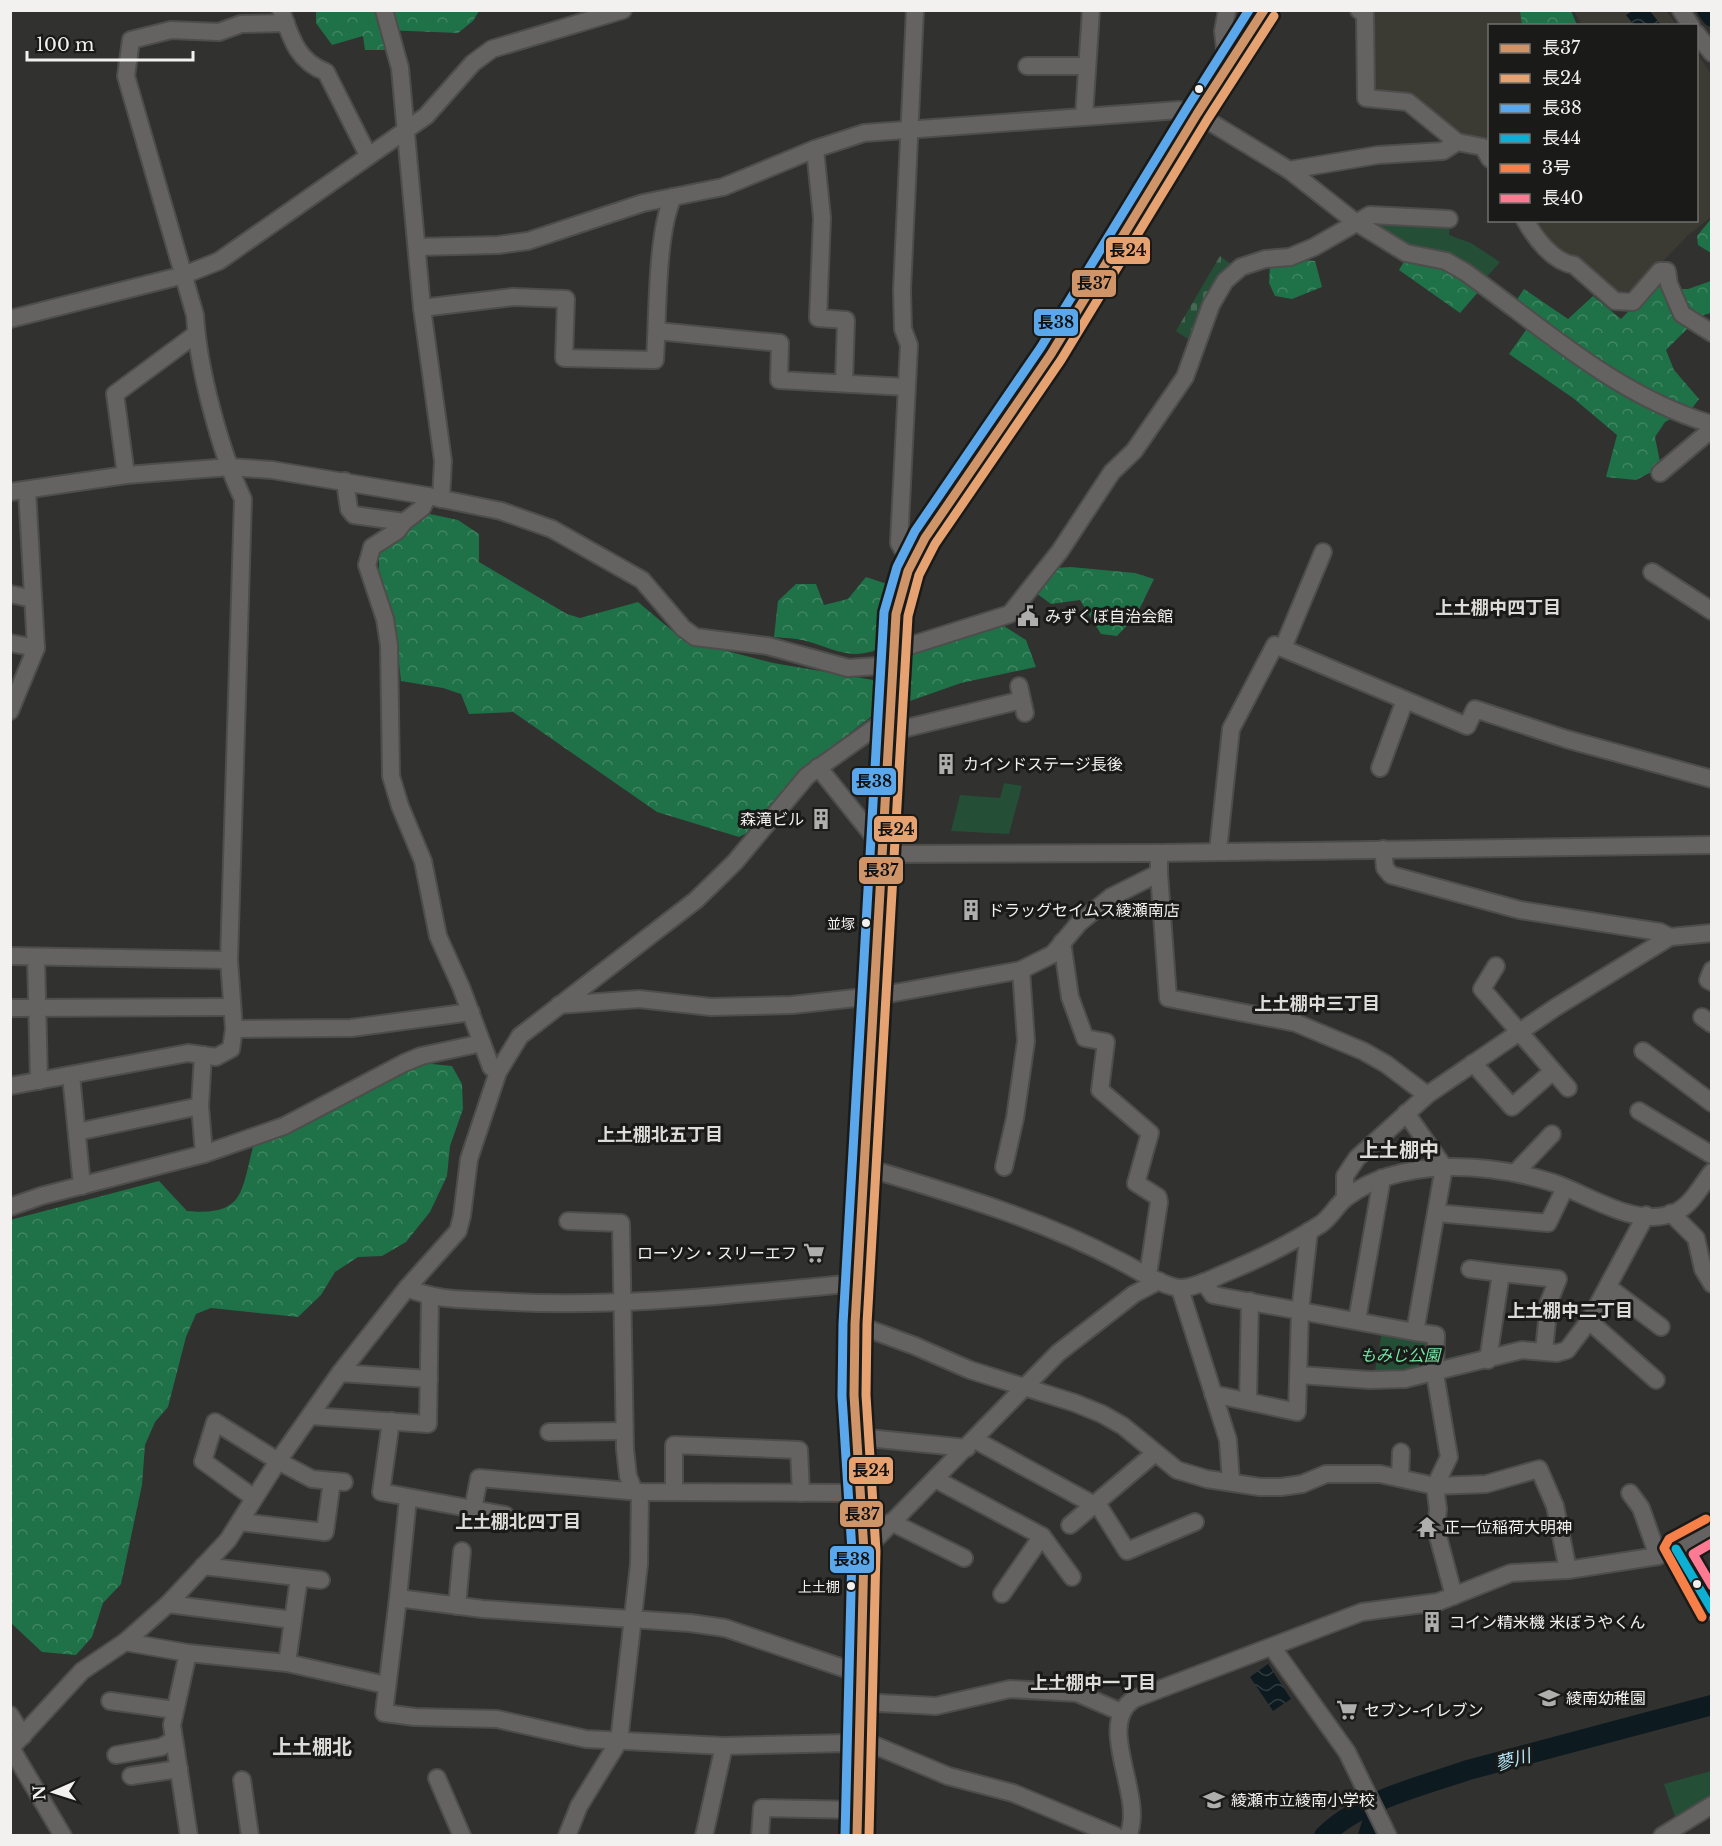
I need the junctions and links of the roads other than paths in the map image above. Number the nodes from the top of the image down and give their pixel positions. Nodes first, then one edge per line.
1 (384, 10) edge
2 (623, 10) edge
3 (915, 10) edge
4 (1086, 10) edge
5 (1227, 10) edge
6 (1264, 10) edge
7 (1359, 10) edge
8 (1681, 10) edge
9 (1091, 11) edge
10 (283, 17) edge
11 (1690, 24) edge
12 (1698, 35) edge
13 (1712, 52) edge
14 (1027, 66) dead end
15 (1088, 66) junction
16 (1227, 66) junction
17 (1197, 114) junction
18 (1084, 116) junction
19 (911, 129) junction
20 (404, 131) junction
21 (1457, 142) junction
22 (816, 149) junction
23 (368, 155) junction
24 (1488, 156) edge
25 (1289, 170) junction
26 (674, 197) junction
27 (1449, 219) dead end
28 (1354, 221) junction
29 (1526, 222) edge
30 (417, 247) junction
31 (184, 275) junction
32 (422, 308) junction
33 (10, 320) edge
34 (657, 331) junction
35 (1712, 333) edge
36 (196, 334) junction
37 (844, 383) junction
38 (906, 387) junction
39 (1711, 425) edge
40 (230, 467) junction
41 (1660, 473) dead end
42 (126, 475) junction
43 (345, 481) junction
44 (19, 491) edge
45 (435, 498) junction
46 (404, 522) junction
47 (1323, 552) dead end
48 (911, 564) junction
49 (1652, 572) dead end
50 (10, 594) edge
51 (33, 599) junction
52 (1712, 611) edge
53 (10, 643) edge
54 (36, 648) junction
55 (1283, 648) junction
56 (893, 658) junction
57 (1022, 699) dead end
58 (1405, 700) junction
59 (12, 705) edge
60 (890, 728) junction
61 (818, 767) junction
62 (1380, 768) dead end
63 (1712, 779) edge
64 (1712, 845) edge
65 (882, 848) junction
66 (1383, 849) junction
67 (1218, 851) junction
68 (1159, 853) junction
69 (1159, 873) junction
70 (1712, 933) edge
71 (1670, 937) junction
72 (1062, 942) junction
73 (10, 956) edge
74 (36, 957) junction
75 (228, 960) junction
76 (1496, 966) dead end
77 (1021, 970) junction
78 (1712, 970) edge
79 (1712, 982) edge
80 (874, 996) junction
81 (558, 1005) junction
82 (232, 1006) junction
83 (10, 1008) edge
84 (37, 1008) junction
85 (471, 1012) junction
86 (234, 1029) junction
87 (1519, 1031) junction
88 (482, 1043) junction
89 (1643, 1051) dead end
90 (203, 1055) junction
91 (1473, 1063) junction
92 (1553, 1071) junction
93 (498, 1072) junction
94 (71, 1075) junction
95 (39, 1081) junction
96 (10, 1086) edge
97 (1568, 1088) dead end
98 (1427, 1095) junction
99 (1712, 1103) edge
100 (200, 1106) junction
101 (1639, 1111) dead end
102 (1406, 1113) junction
103 (77, 1132) junction
104 (1552, 1134) dead end
105 (204, 1154) junction
106 (1712, 1155) edge
107 (864, 1167) junction
108 (1004, 1167) dead end
109 (1444, 1167) junction
110 (1712, 1172) edge
111 (1515, 1173) junction
112 (1382, 1178) junction
113 (82, 1186) junction
114 (1565, 1188) junction
115 (1345, 1198) junction
116 (10, 1207) edge
117 (1437, 1213) junction
118 (1671, 1213) junction
119 (1647, 1215) junction
120 (568, 1221) dead end
121 (1309, 1231) junction
122 (1470, 1269) dead end
123 (1501, 1273) junction
124 (1154, 1278) junction
125 (1204, 1282) junction
126 (857, 1283) junction
127 (1712, 1284) edge
128 (407, 1287) junction
129 (1608, 1287) junction
130 (1180, 1289) junction
131 (430, 1298) junction
132 (1250, 1301) junction
133 (624, 1304) junction
134 (1300, 1312) junction
135 (1357, 1320) junction
136 (1589, 1321) junction
137 (855, 1324) junction
138 (1661, 1327) dead end
139 (1415, 1332) junction
140 (1544, 1351) junction
141 (1488, 1360) junction
142 (340, 1373) junction
143 (1435, 1374) junction
144 (1299, 1375) junction
145 (429, 1378) junction
146 (1656, 1380) dead end
147 (1024, 1388) junction
148 (1213, 1394) junction
149 (1248, 1400) junction
150 (312, 1416) junction
151 (391, 1421) junction
152 (624, 1431) junction
153 (549, 1432) dead end
154 (858, 1437) junction
155 (971, 1444) junction
156 (1401, 1452) dead end
157 (1155, 1453) junction
158 (278, 1461) junction
159 (1400, 1478) junction
160 (935, 1479) junction
161 (1231, 1482) junction
162 (1435, 1486) junction
163 (637, 1492) junction
164 (675, 1492) junction
165 (801, 1493) junction
166 (862, 1493) junction
167 (1630, 1493) dead end
168 (254, 1498) junction
169 (408, 1498) junction
170 (1095, 1505) junction
171 (473, 1509) junction
172 (505, 1515) dead end
173 (240, 1522) junction
174 (891, 1522) junction
175 (1195, 1522) dead end
176 (1070, 1525) dead end
177 (1712, 1529) edge
178 (1042, 1536) junction
179 (1677, 1549) junction
180 (462, 1551) dead end
181 (864, 1551) junction
182 (1658, 1556) junction
183 (964, 1558) dead end
184 (203, 1566) junction
185 (1568, 1570) junction
186 (1072, 1577) dead end
187 (299, 1578) junction
188 (321, 1581) dead end
189 (1002, 1594) dead end
190 (1454, 1596) junction
191 (398, 1598) junction
192 (168, 1604) junction
193 (457, 1606) junction
194 (1712, 1611) edge
195 (634, 1618) junction
196 (293, 1620) junction
197 (124, 1642) junction
198 (1272, 1647) junction
199 (188, 1653) junction
200 (287, 1663) junction
201 (861, 1674) junction
202 (386, 1685) junction
203 (110, 1701) dead end
204 (860, 1702) junction
205 (175, 1710) junction
206 (1120, 1712) junction
207 (10, 1715) edge
208 (24, 1734) junction
209 (174, 1740) junction
210 (619, 1741) junction
211 (859, 1743) junction
212 (724, 1746) junction
213 (11, 1749) edge
214 (116, 1755) dead end
215 (179, 1769) junction
216 (131, 1776) dead end
217 (437, 1778) dead end
218 (242, 1780) dead end
219 (1712, 1805) edge
220 (858, 1810) junction
221 (1386, 1831) edge
222 (63, 1836) edge
223 (189, 1836) edge
224 (250, 1836) edge
225 (462, 1836) edge
226 (567, 1836) edge
227 (704, 1836) edge
228 (760, 1836) edge
229 (857, 1836) edge
230 (1116, 1836) edge
231 (1128, 1836) edge
232 (1662, 1836) edge

1 - 20 street
2 - 20 street
3 - 19 street
4 - 9 street
5 - 16 street
6 - 16 street
7 - 21 street
8 - 11 street
9 - 15 street
10 - 23 street
10 - 31 street
12 - 13 street
14 - 15 street
15 - 18 street
16 - 17 street
17 - 18 street
17 - 25 street
17 - 48 street
18 - 19 street
19 - 22 street
19 - 38 street
20 - 23 street
20 - 30 street
21 - 24 street
21 - 25 street
22 - 26 street
22 - 37 street
23 - 31 street
25 - 28 street
26 - 30 street
26 - 34 street
27 - 28 street
28 - 39 street
28 - 56 street
29 - 35 street
30 - 32 street
31 - 33 street
31 - 36 street
32 - 34 street
32 - 45 street
34 - 37 street
36 - 40 street
36 - 42 street
37 - 38 street
38 - 48 street
39 - 41 street
40 - 42 street
40 - 43 street
40 - 75 street
42 - 44 street
43 - 45 street
43 - 46 street
44 - 51 street
45 - 46 street
45 - 56 street
46 - 85 street
47 - 55 street
48 - 56 street
49 - 52 street
50 - 51 street
51 - 54 street
53 - 54 street
54 - 59 street
55 - 58 street
55 - 67 street
56 - 60 street
57 - 60 street
58 - 62 street
58 - 63 street
60 - 61 street
60 - 65 street
61 - 65 street
61 - 81 street
64 - 66 street
65 - 68 street
65 - 80 street
66 - 67 street
66 - 71 street
67 - 68 street
68 - 69 street
69 - 72 street
69 - 98 street
70 - 71 street
71 - 87 street
72 - 77 street
72 - 124 street
73 - 74 street
74 - 75 street
74 - 84 street
75 - 82 street
76 - 87 street
77 - 80 street
77 - 108 street
78 - 79 street
80 - 81 street
80 - 107 street
81 - 93 street
82 - 84 street
82 - 86 street
83 - 84 street
84 - 95 street
85 - 86 street
85 - 88 street
86 - 90 street
87 - 91 street
87 - 92 street
88 - 93 street
88 - 105 street
89 - 99 street
90 - 94 street
90 - 100 street
91 - 92 street
91 - 98 street
92 - 97 street
93 - 128 street
94 - 95 street
94 - 103 street
95 - 96 street
98 - 102 street
100 - 103 street
100 - 105 street
101 - 106 street
102 - 109 street
102 - 115 street
103 - 113 street
104 - 111 street
105 - 113 street
107 - 124 street
107 - 126 street
109 - 111 street
109 - 112 street
109 - 117 street
110 - 118 street
111 - 114 street
112 - 115 street
112 - 135 street
113 - 116 street
114 - 117 street
114 - 119 street
115 - 121 street
117 - 139 street
118 - 119 street
118 - 127 street
119 - 129 street
120 - 133 street
121 - 125 street
121 - 134 street
122 - 123 street
123 - 140 street
123 - 141 street
124 - 130 street
124 - 147 street
125 - 130 street
125 - 132 street
126 - 133 street
126 - 137 street
128 - 131 street
128 - 142 street
129 - 136 street
129 - 138 street
130 - 148 street
131 - 133 street
131 - 145 street
132 - 134 street
132 - 149 street
133 - 152 street
134 - 135 street
134 - 144 street
135 - 139 street
136 - 140 street
136 - 146 street
137 - 147 street
137 - 154 street
139 - 143 street
140 - 141 street
141 - 143 street
142 - 145 street
142 - 150 street
143 - 144 street
143 - 162 street
144 - 149 street
145 - 151 street
147 - 155 street
147 - 157 street
148 - 149 street
148 - 161 street
150 - 151 street
150 - 158 street
151 - 169 street
152 - 153 street
152 - 163 street
154 - 155 street
154 - 166 street
155 - 160 street
155 - 170 street
156 - 159 street
157 - 161 street
157 - 170 street
158 - 168 street
158 - 168 street
158 - 173 street
159 - 161 street
159 - 162 street
160 - 174 street
160 - 178 street
162 - 185 street
162 - 190 street
163 - 164 street
163 - 171 street
163 - 195 street
164 - 165 street
164 - 165 street
165 - 166 street
166 - 181 street
167 - 182 street
168 - 173 street
169 - 171 street
169 - 191 street
170 - 175 street
170 - 176 street
171 - 172 street
173 - 184 street
174 - 181 street
174 - 183 street
177 - 179 street
178 - 186 street
178 - 189 street
179 - 182 street
179 - 194 street
180 - 193 street
181 - 201 street
182 - 185 street
184 - 187 street
184 - 192 street
185 - 190 street
187 - 188 street
187 - 196 street
190 - 198 street
191 - 193 street
191 - 202 street
192 - 196 street
192 - 197 street
193 - 195 street
195 - 201 street
195 - 210 street
196 - 200 street
197 - 199 street
197 - 208 street
198 - 206 street
198 - 221 street
199 - 200 street
199 - 205 street
200 - 202 street
201 - 204 street
202 - 210 street
203 - 205 street
204 - 206 street
204 - 211 street
205 - 209 street
206 - 231 street
207 - 208 street
208 - 213 street
209 - 214 street
209 - 215 street
210 - 212 street
210 - 226 street
211 - 212 street
211 - 220 street
211 - 230 street
212 - 227 street
213 - 222 street
215 - 216 street
215 - 223 street
217 - 225 street
218 - 224 street
219 - 232 street
220 - 228 street
220 - 229 street

